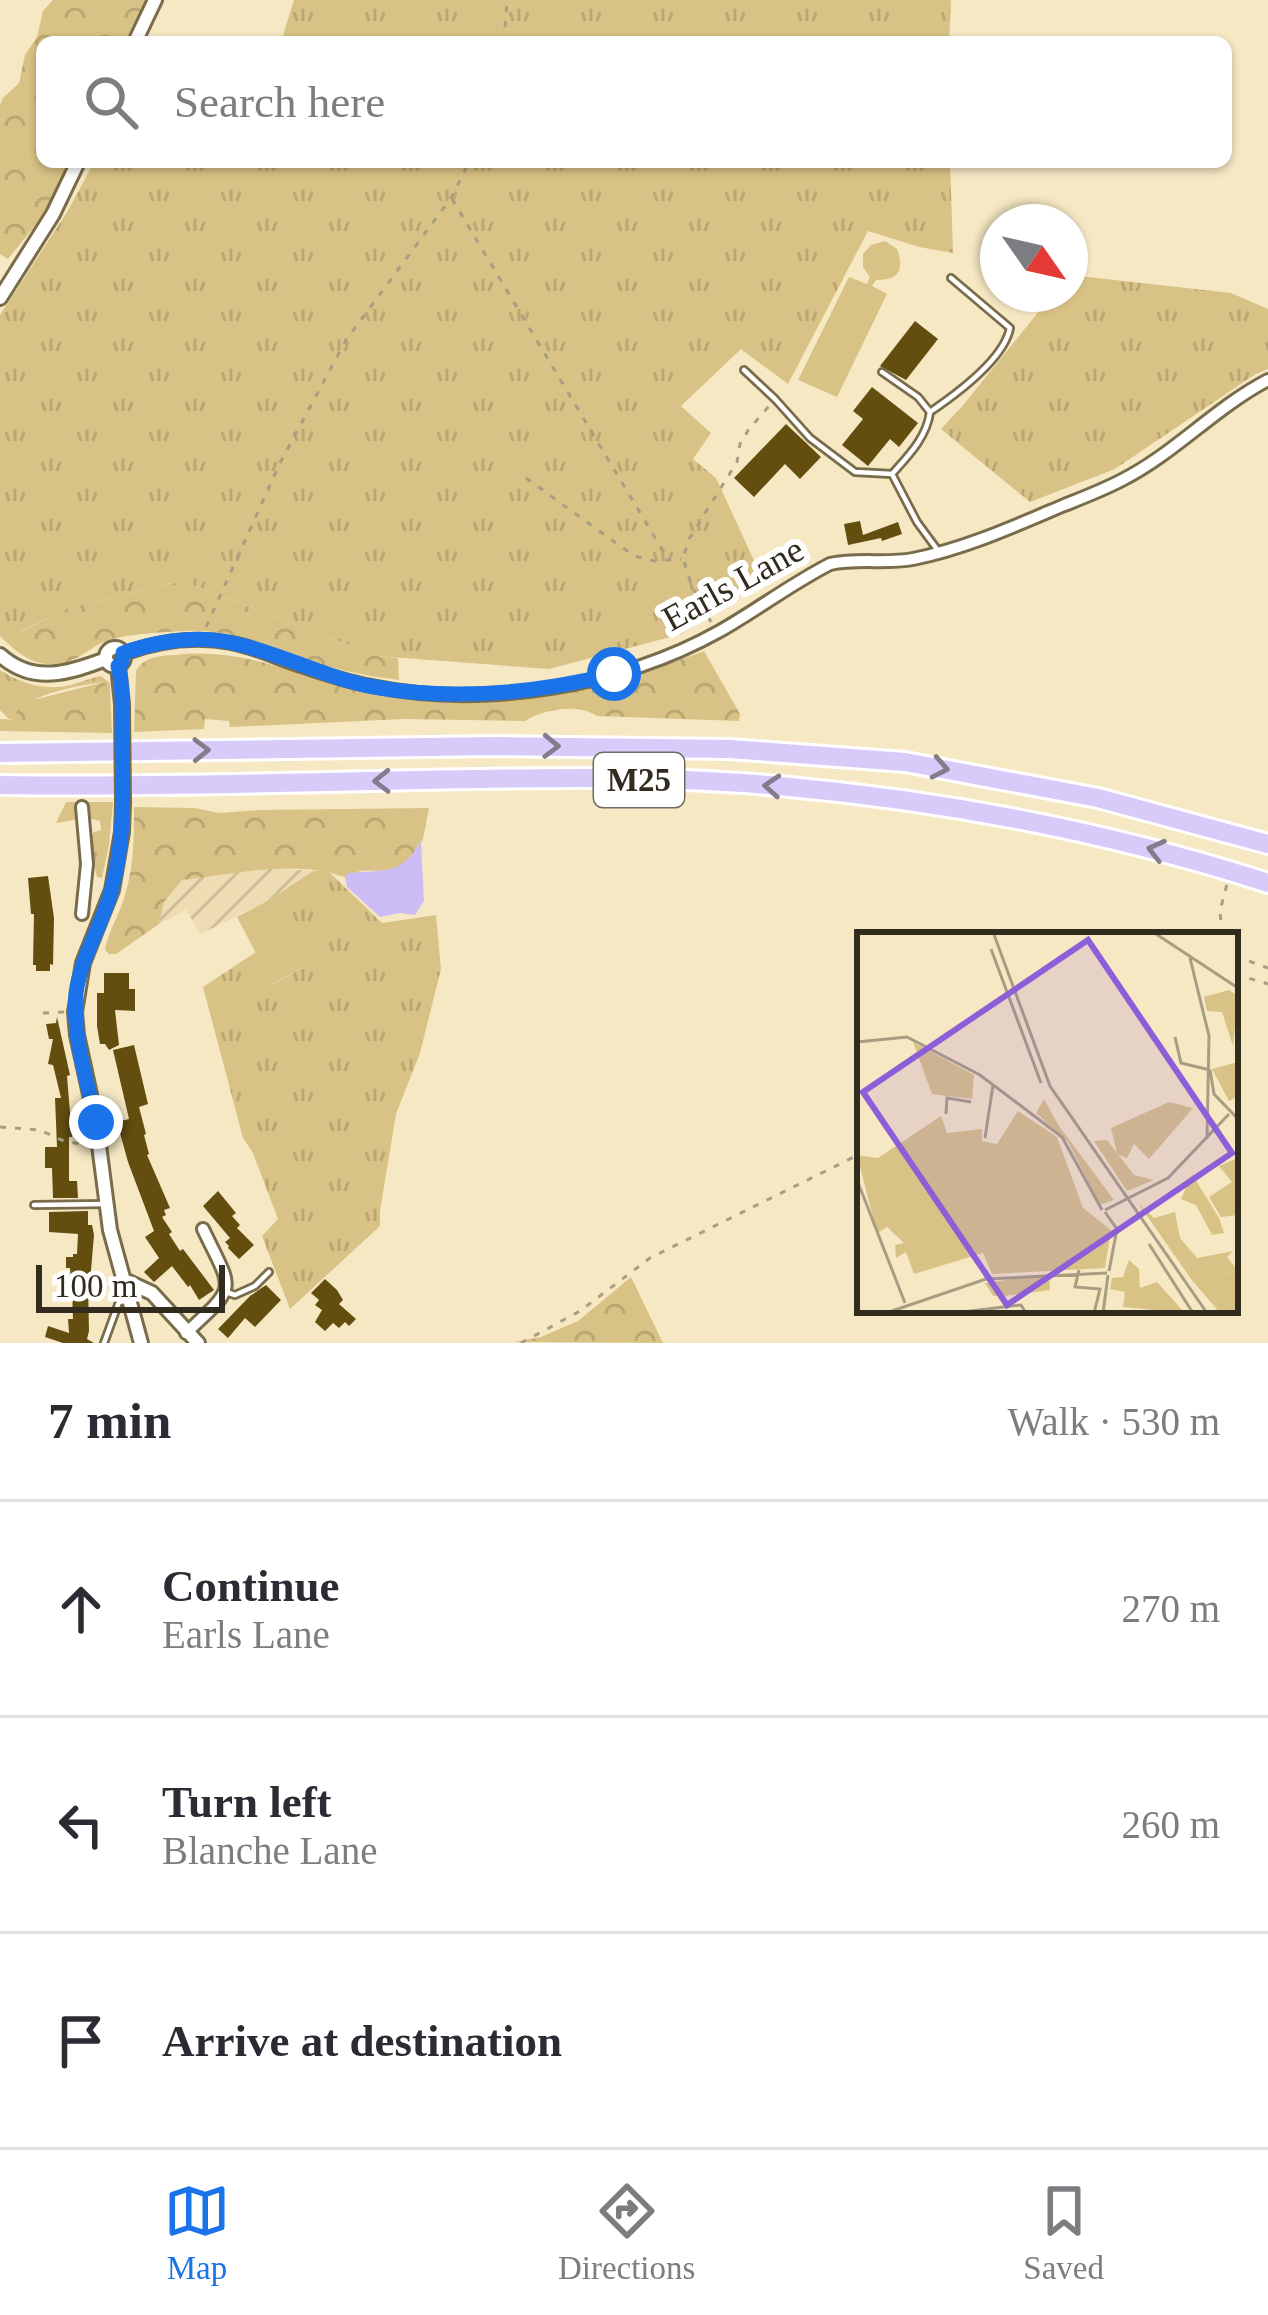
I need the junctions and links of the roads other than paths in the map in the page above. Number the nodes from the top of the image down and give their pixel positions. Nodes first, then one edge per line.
1 (155, 0) edge
2 (138, 36) edge
3 (75, 168) edge
4 (951, 278) dead end
5 (0, 298) edge
6 (744, 370) dead end
7 (882, 372) dead end
8 (1268, 380) edge
9 (930, 412) junction
10 (892, 474) junction
11 (939, 552) junction
12 (0, 655) edge
13 (116, 659) junction
14 (0, 753) edge
15 (0, 785) edge
16 (82, 807) dead end
17 (1268, 844) edge
18 (1268, 883) edge
19 (85, 885) junction
20 (112, 890) junction
21 (82, 914) dead end
22 (107, 1204) junction
23 (34, 1205) dead end
24 (203, 1228) dead end
25 (269, 1272) dead end
26 (124, 1280) junction
27 (226, 1292) junction
28 (129, 1299) junction
29 (186, 1333) junction
30 (104, 1343) edge
31 (141, 1343) edge
32 (198, 1343) edge

1 - 2 street
3 - 5 street
4 - 9 lane
6 - 10 lane
7 - 9 lane
8 - 11 street, Earls Lane
9 - 10 lane
10 - 11 lane
11 - 13 street, Earls Lane
12 - 13 street
13 - 20 street, bridge
14 -> 17 highway, M25
18 -> 15 highway, M25
16 - 19 street
19 - 20 street
19 - 21 street
20 - 22 street
22 - 23 lane
22 - 26 street
24 - 27 street
25 - 27 lane
26 - 28 street
26 - 29 street
27 - 29 street
28 - 30 lane
28 - 31 street
29 - 32 street

